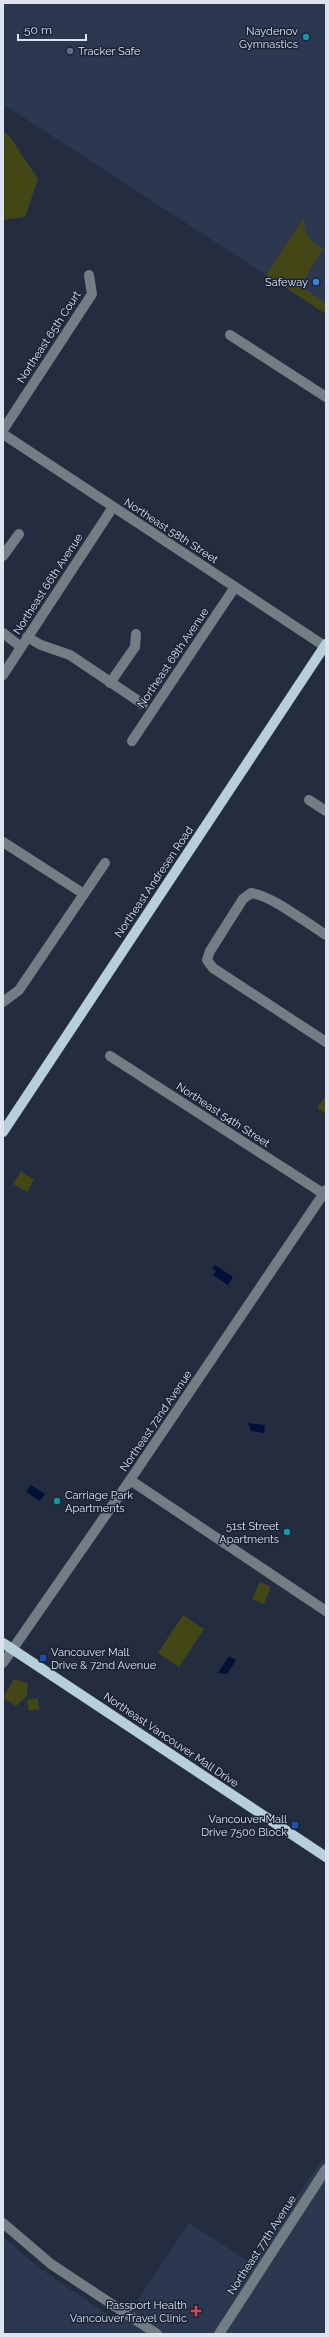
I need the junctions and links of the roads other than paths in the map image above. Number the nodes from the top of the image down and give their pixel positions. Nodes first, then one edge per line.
1 (89, 275) dead end
2 (230, 335) dead end
3 (326, 397) edge
4 (3, 430) edge
5 (3, 434) edge
6 (113, 507) junction
7 (19, 534) dead end
8 (3, 556) edge
9 (235, 587) junction
10 (3, 633) edge
11 (136, 634) dead end
12 (27, 637) junction
13 (326, 646) edge
14 (21, 647) junction
15 (3, 675) edge
16 (110, 683) junction
17 (143, 704) dead end
18 (132, 742) dead end
19 (309, 800) dead end
20 (326, 811) edge
21 (3, 842) edge
22 (105, 863) dead end
23 (84, 894) junction
24 (326, 935) edge
25 (3, 1002) edge
26 (326, 1042) edge
27 (110, 1056) dead end
28 (3, 1132) edge
29 (325, 1192) edge
30 (130, 1480) junction
31 (324, 1606) edge
32 (3, 1643) edge
33 (13, 1649) junction
34 (3, 1663) edge
35 (326, 1858) edge
36 (326, 2170) edge
37 (3, 2223) edge
38 (157, 2334) edge
39 (219, 2334) edge

1 - 4 street, Northeast 65th Court
2 - 3 street
5 - 6 street, Northeast 58th Street
6 - 9 street, Northeast 58th Street
6 - 12 street, Northeast 66th Avenue
7 - 8 street
9 - 13 street, Northeast 58th Street
9 - 18 street, Northeast 68th Avenue
10 - 14 street
11 - 16 street
12 - 14 street, Northeast 66th Avenue
12 - 16 street
13 - 28 main road, Northeast Andresen Road
14 - 15 street, Northeast 66th Avenue
16 - 17 street
19 - 20 street
21 - 23 street
22 - 23 street
23 - 25 street
24 - 26 street
27 - 29 street, Northeast 54th Street
29 - 30 street, Northeast 72nd Avenue
30 - 31 street
30 - 33 street, Northeast 72nd Avenue
32 - 33 main road, Northeast Vancouver Mall Drive
33 - 34 street, Northeast 72nd Avenue
33 - 35 main road, Northeast Vancouver Mall Drive
36 - 39 street, Northeast 77th Avenue
37 - 38 street

